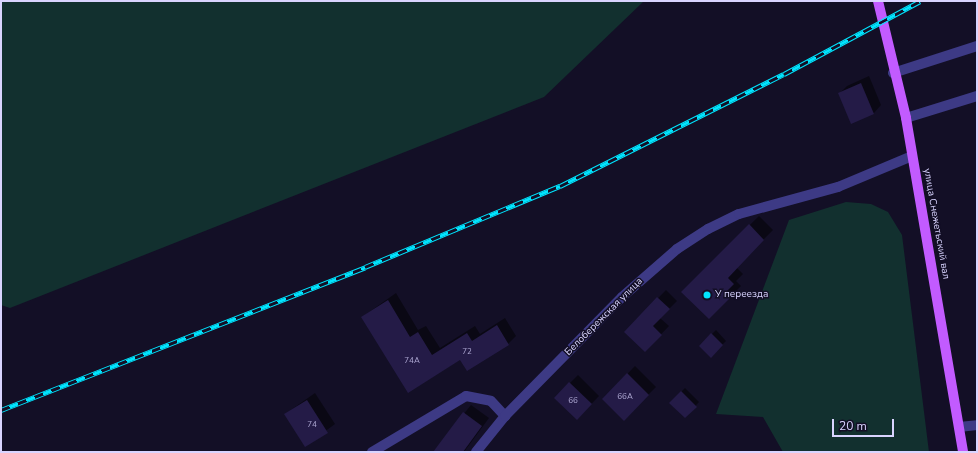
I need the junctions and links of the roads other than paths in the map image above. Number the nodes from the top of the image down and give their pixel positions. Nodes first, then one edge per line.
1 (878, 1) edge
2 (977, 46) edge
3 (893, 73) junction
4 (977, 96) edge
5 (906, 118) junction
6 (912, 156) junction
7 (506, 416) junction
8 (977, 424) edge
9 (959, 427) junction
10 (372, 452) edge
11 (476, 452) edge
12 (963, 452) edge

1 - 3 main road, улица Снежетьский вал
2 - 3 street
3 - 5 main road, улица Снежетьский вал
4 - 5 street
5 - 6 main road, улица Снежетьский вал
6 - 7 street, Белобережская улица
6 - 9 main road, улица Снежетьский вал
7 - 10 street
7 - 11 street, Белобережская улица
8 - 9 street
9 - 12 main road, улица Снежетьский вал

